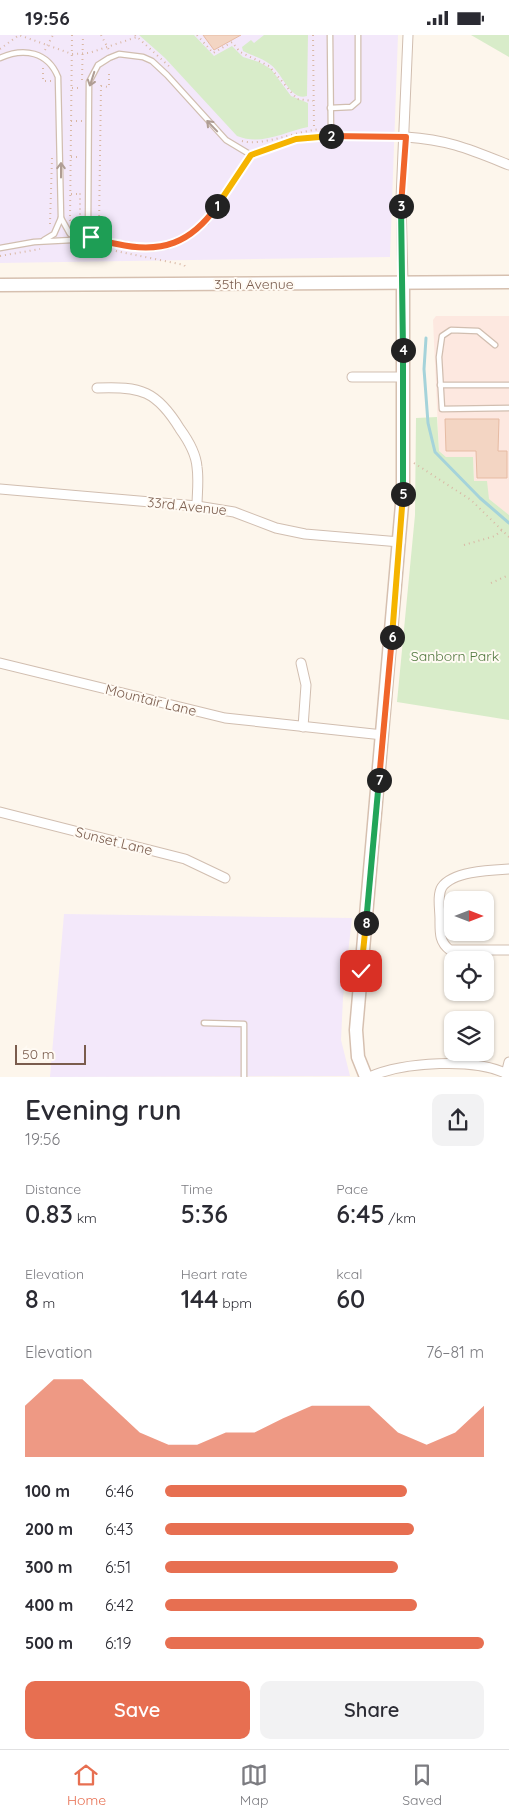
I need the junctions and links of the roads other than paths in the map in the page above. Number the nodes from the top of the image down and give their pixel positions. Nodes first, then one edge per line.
1 (330, 35) edge
2 (358, 35) edge
3 (408, 35) edge
4 (0, 57) edge
5 (330, 108) junction
6 (331, 136) junction
7 (406, 137) junction
8 (251, 155) junction
9 (509, 165) edge
10 (61, 219) junction
11 (88, 230) junction
12 (97, 240) junction
13 (42, 241) junction
14 (0, 248) edge
15 (509, 282) edge
16 (403, 283) junction
17 (0, 285) edge
18 (495, 345) dead end
19 (352, 377) dead end
20 (403, 377) junction
21 (440, 385) junction
22 (509, 385) edge
23 (97, 388) dead end
24 (509, 408) edge
25 (0, 489) edge
26 (197, 506) junction
27 (400, 542) junction
28 (0, 663) edge
29 (301, 663) dead end
30 (303, 727) junction
31 (383, 735) junction
32 (0, 812) edge
33 (509, 869) edge
34 (225, 877) dead end
35 (509, 950) edge
36 (204, 1023) dead end
37 (509, 1062) edge
38 (507, 1075) edge
39 (244, 1077) edge
40 (367, 1077) edge

1 - 5 lane
2 - 5 lane
3 - 7 street
10 -> 4 lane
5 - 6 lane
6 - 7 lane
6 - 8 lane
7 - 9 street
7 - 16 street
8 -> 11 lane
8 - 12 lane
10 - 11 lane
10 - 13 lane
11 - 12 lane
12 - 13 lane
13 - 14 lane
15 - 16 street, 35th Avenue
16 - 17 street, 35th Avenue
16 - 20 street
18 - 21 lane
19 - 20 street
20 - 27 street
21 - 22 lane
21 - 24 lane
23 - 26 street
25 - 26 street, 33rd Avenue
26 - 27 street, 33rd Avenue
27 - 31 street
28 - 30 street, Mountair Lane
29 - 30 street
30 - 31 street, Mountair Lane
31 - 40 street
32 - 34 street, Sunset Lane
33 - 35 street
36 - 39 lane
37 - 38 street
38 - 40 street

